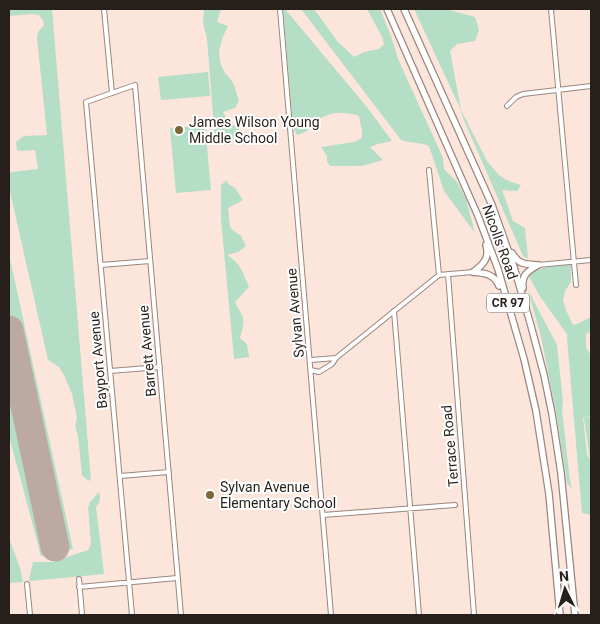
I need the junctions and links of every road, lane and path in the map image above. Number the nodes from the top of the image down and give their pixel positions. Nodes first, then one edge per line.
1 (104, 9) edge
2 (280, 9) edge
3 (387, 9) edge
4 (404, 9) edge
5 (551, 9) edge
6 (591, 86) edge
7 (559, 89) junction
8 (112, 93) junction
9 (507, 106) dead end
10 (429, 170) dead end
11 (482, 226) junction
12 (507, 245) junction
13 (591, 260) edge
14 (150, 261) junction
15 (574, 261) junction
16 (101, 265) junction
17 (538, 265) junction
18 (473, 272) junction
19 (448, 274) junction
20 (439, 275) junction
21 (576, 285) dead end
22 (507, 299) junction
23 (526, 306) junction
24 (394, 311) junction
25 (336, 358) junction
26 (310, 360) junction
27 (160, 367) junction
28 (311, 370) junction
29 (110, 371) junction
30 (169, 472) junction
31 (120, 476) junction
32 (455, 505) dead end
33 (411, 509) junction
34 (323, 515) junction
35 (178, 578) junction
36 (79, 579) dead end
37 (130, 582) junction
38 (27, 584) dead end
39 (79, 587) junction
40 (30, 615) edge
41 (82, 615) edge
42 (132, 615) edge
43 (181, 615) edge
44 (331, 615) edge
45 (419, 615) edge
46 (474, 615) edge
47 (560, 615) edge
48 (575, 615) edge

1 - 8 street
2 - 26 street, Sylvan Avenue
3 - 11 highway, Nicolls Road / CR 97
4 - 12 highway, Nicolls Road / CR 97
5 - 7 street
6 - 7 street
7 - 9 street
7 - 15 street
8 - 14 street, Barrett Avenue
8 - 16 street, Bayport Avenue
10 - 20 street
11 - 18 highway
11 - 22 highway, Nicolls Road / CR 97
12 - 17 highway
12 - 23 highway, Nicolls Road / CR 97
13 - 15 street
14 - 16 street
14 - 27 street, Barrett Avenue
15 - 17 street
15 - 21 street
16 - 29 street, Bayport Avenue
17 - 23 highway
18 - 19 street
18 - 22 highway
19 - 20 street
19 - 46 street, Terrace Road
20 - 24 street
22 - 47 highway, Nicolls Road / CR 97
23 - 48 highway, Nicolls Road / CR 97
24 - 25 street
24 - 33 street
25 - 26 street
25 - 28 street
26 - 28 street, Sylvan Avenue
27 - 29 street
27 - 30 street, Barrett Avenue
28 - 34 street, Sylvan Avenue
29 - 31 street, Bayport Avenue
30 - 31 street
30 - 35 street, Barrett Avenue
31 - 37 street, Bayport Avenue
32 - 33 street
33 - 34 street
33 - 45 street
34 - 44 street, Sylvan Avenue
35 - 37 street
35 - 43 street, Barrett Avenue
36 - 39 street
37 - 39 street
37 - 42 street, Bayport Avenue
38 - 40 street
39 - 41 street

